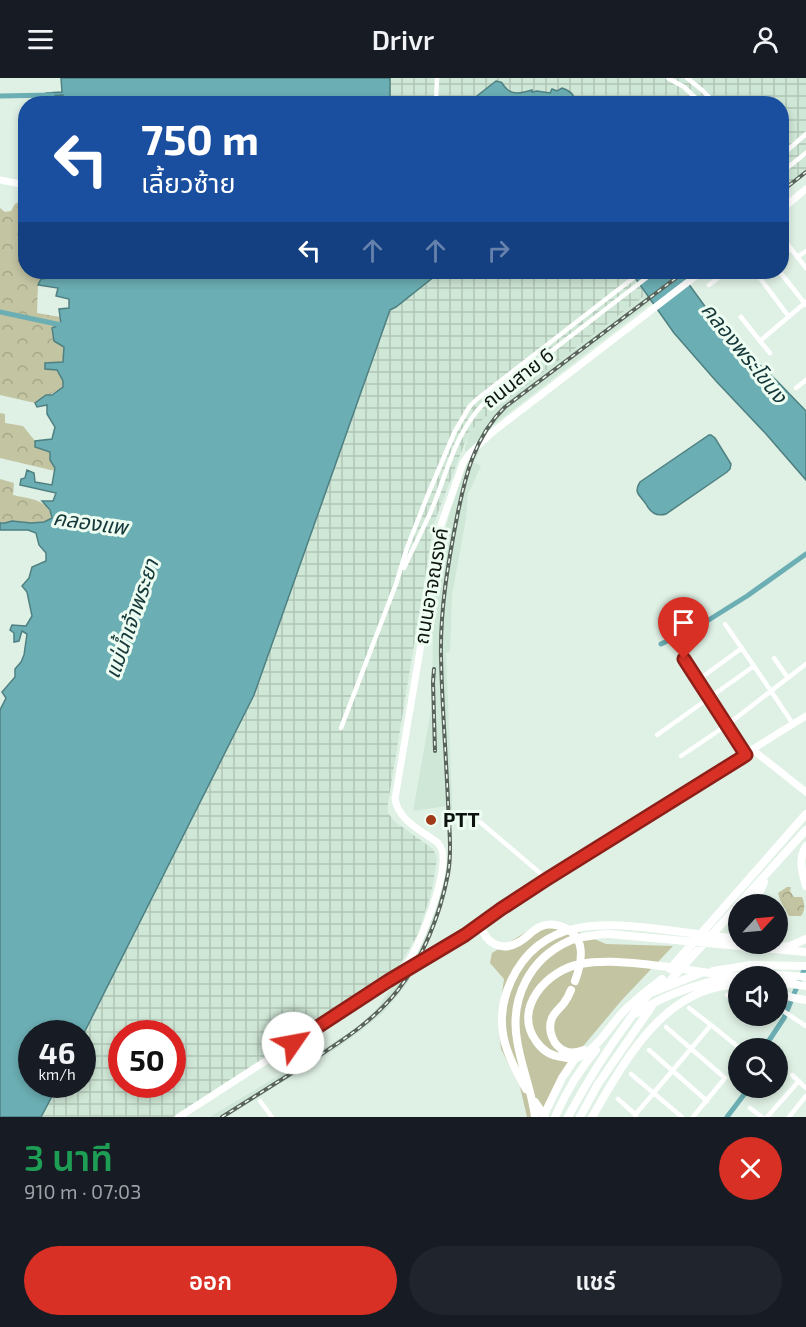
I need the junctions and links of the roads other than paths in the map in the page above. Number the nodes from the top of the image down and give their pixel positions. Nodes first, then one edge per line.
1 (437, 78) edge
2 (668, 78) edge
3 (687, 78) edge
4 (436, 96) edge
5 (694, 96) edge
6 (708, 96) edge
7 (806, 134) edge
8 (789, 148) edge
9 (806, 153) edge
10 (789, 166) edge
11 (0, 180) edge
12 (18, 183) edge
13 (806, 189) edge
14 (789, 203) edge
15 (790, 249) edge
16 (806, 250) edge
17 (797, 257) junction
18 (806, 268) edge
19 (632, 279) edge
20 (645, 279) edge
21 (691, 279) edge
22 (717, 279) edge
23 (761, 279) edge
24 (786, 279) edge
25 (710, 285) dead end
26 (806, 303) edge
27 (741, 317) dead end
28 (789, 317) junction
29 (759, 341) junction
30 (770, 353) dead end
31 (806, 380) edge
32 (796, 388) dead end
33 (396, 584) junction
34 (725, 624) dead end
35 (674, 643) dead end
36 (742, 648) junction
37 (774, 658) dead end
38 (806, 664) edge
39 (754, 666) junction
40 (788, 678) junction
41 (698, 680) junction
42 (771, 691) junction
43 (709, 698) junction
44 (806, 716) edge
45 (793, 724) junction
46 (727, 725) junction
47 (341, 728) dead end
48 (657, 735) dead end
49 (753, 750) junction
50 (746, 755) junction
51 (681, 756) dead end
52 (806, 792) edge
53 (806, 814) edge
54 (480, 822) dead end
55 (806, 830) edge
56 (806, 846) edge
57 (770, 871) junction
58 (547, 879) junction
59 (806, 886) edge
60 (748, 894) edge
61 (758, 894) edge
62 (728, 916) edge
63 (480, 925) junction
64 (728, 938) edge
65 (806, 940) edge
66 (788, 943) edge
67 (788, 946) edge
68 (806, 952) edge
69 (806, 966) edge
70 (728, 976) edge
71 (806, 977) edge
72 (662, 979) junction
73 (388, 981) junction
74 (575, 981) dead end
75 (788, 984) edge
76 (728, 986) edge
77 (806, 986) edge
78 (571, 990) dead end
79 (788, 996) edge
80 (806, 1000) edge
81 (689, 1008) dead end
82 (788, 1015) edge
83 (711, 1025) junction
84 (806, 1026) edge
85 (666, 1027) dead end
86 (728, 1039) edge
87 (593, 1047) junction
88 (691, 1049) junction
89 (649, 1050) dead end
90 (672, 1071) junction
91 (631, 1074) dead end
92 (792, 1075) dead end
93 (799, 1081) junction
94 (806, 1088) edge
95 (653, 1093) junction
96 (806, 1096) edge
97 (618, 1099) dead end
98 (260, 1101) dead end
99 (707, 1101) junction
100 (750, 1108) dead end
101 (636, 1116) edge
102 (179, 1117) edge
103 (272, 1117) edge
104 (535, 1117) edge
105 (544, 1117) edge
106 (555, 1117) edge
107 (568, 1117) edge
108 (580, 1117) edge
109 (592, 1117) edge
110 (682, 1117) edge
111 (693, 1117) edge
112 (762, 1117) edge
113 (767, 1117) edge
114 (789, 1117) edge

1 - 4 street
2 - 5 street
3 - 6 street
7 - 8 street
9 - 10 street
11 - 12 street
13 - 14 street
15 - 17 street
16 - 17 street
17 - 18 street
19 - 33 street, ถนนสาย 6
20 - 33 street, ถนนสาย 6
21 - 73 street, ถนนอาจณรงค์
22 - 25 street
23 - 28 street
24 - 26 street
26 - 28 street
27 - 29 street
28 - 29 street
29 - 30 street
31 - 32 street
33 - 47 street, ถนนสาย 6
34 - 36 street
35 - 41 street
36 - 39 street
36 - 41 street
37 - 40 street
38 - 40 street
39 - 42 street
39 - 43 street
40 - 42 street
41 - 43 street
42 - 45 street
42 - 46 street
43 - 46 street
43 - 48 street
44 - 45 street
45 - 49 street
46 - 50 street
46 - 51 street
49 - 50 street
49 - 52 street
50 - 58 street
53 - 72 highway
54 - 58 street
55 - 57 highway
56 - 59 highway
57 - 60 highway
57 - 61 highway
58 - 63 street
62 - 108 highway
63 - 73 street
63 - 74 highway
64 - 105 highway
65 - 66 highway
65 - 67 highway
68 - 104 highway
69 - 105 highway
70 - 87 highway
71 - 106 highway
72 - 87 highway
72 - 107 highway
73 - 102 street
75 - 77 highway
76 - 109 highway
78 - 87 highway
79 - 80 highway
81 - 83 street
82 - 84 street
83 - 86 street
83 - 88 street
85 - 88 street
88 - 90 street
88 - 99 street
89 - 90 street
90 - 95 street
90 - 99 street
91 - 95 street
92 - 93 street
93 - 94 street
93 - 113 street
95 - 101 street
95 - 110 street
96 - 114 street
97 - 101 street
98 - 103 street
99 - 111 street
100 - 112 street

